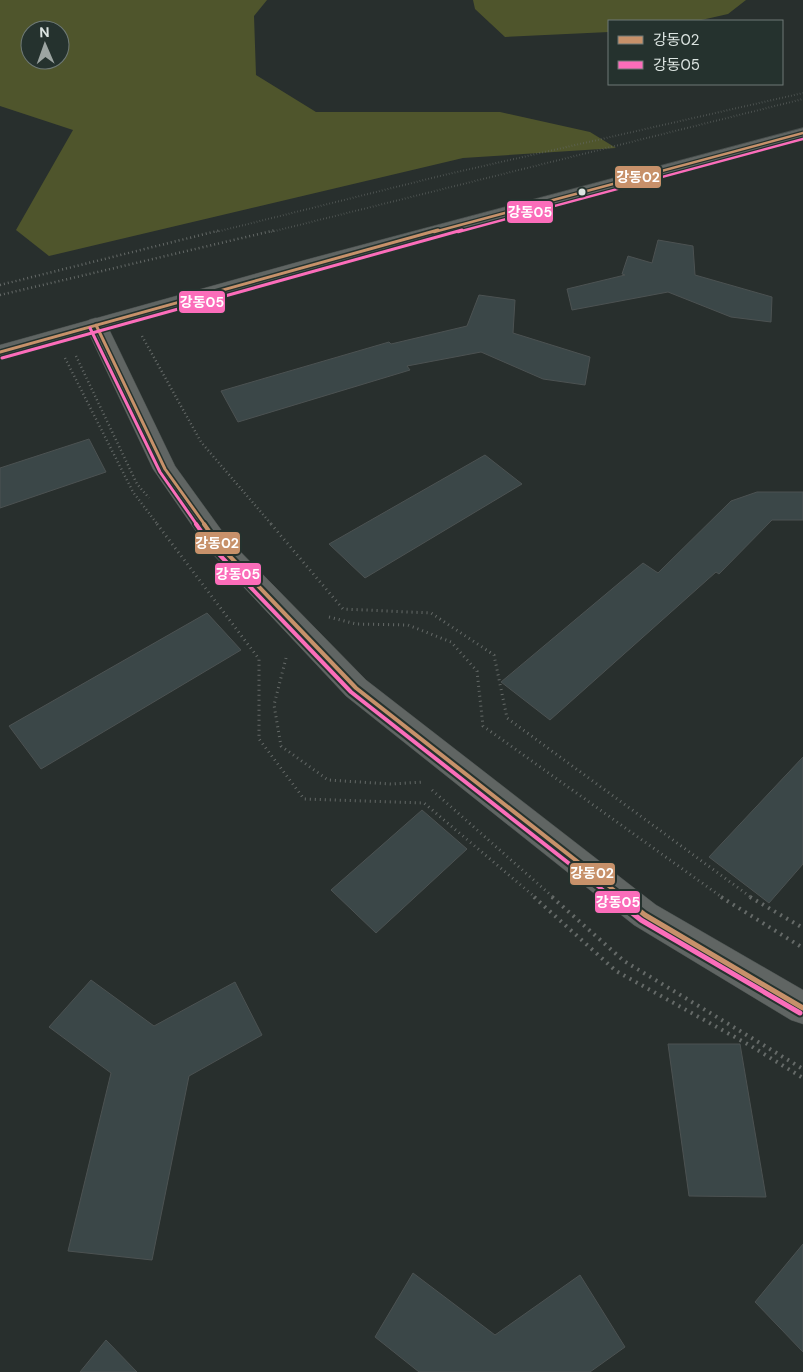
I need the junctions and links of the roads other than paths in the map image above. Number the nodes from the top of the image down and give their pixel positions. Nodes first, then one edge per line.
1 (803, 132) edge
2 (96, 325) junction
3 (0, 352) edge
4 (803, 1008) edge

1 - 2 main road
2 - 3 main road
2 - 4 main road

